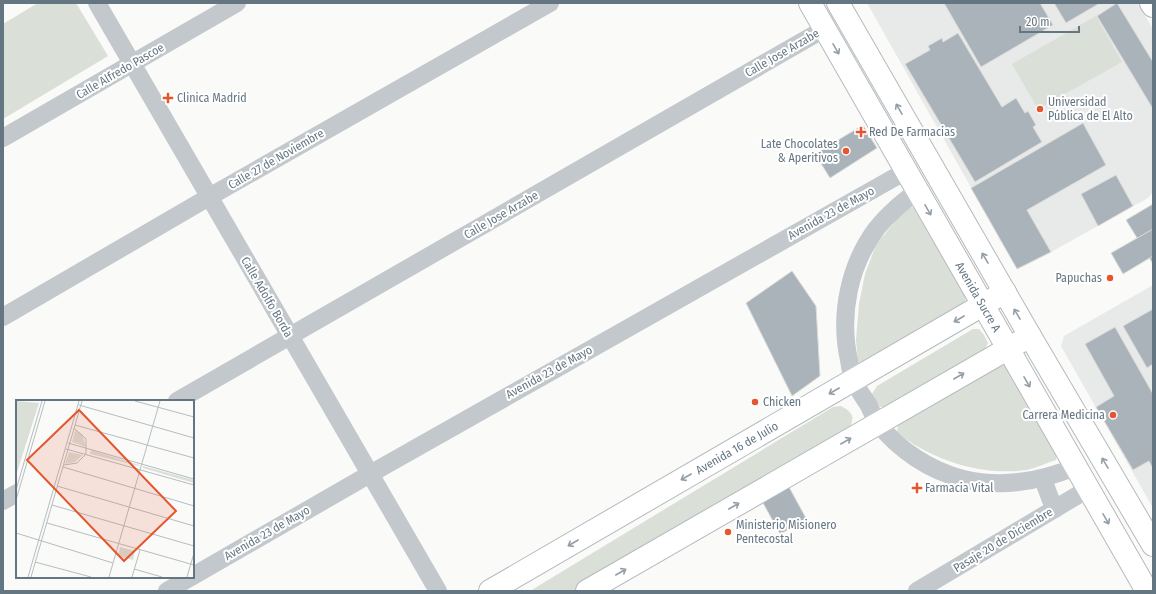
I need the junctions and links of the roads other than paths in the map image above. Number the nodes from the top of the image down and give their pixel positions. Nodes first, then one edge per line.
1 (97, 3) edge
2 (237, 3) edge
3 (550, 3) edge
4 (810, 3) edge
5 (838, 3) edge
6 (1152, 3) edge
7 (1153, 6) edge
8 (824, 29) junction
9 (132, 64) junction
10 (3, 138) edge
11 (906, 171) junction
12 (917, 191) junction
13 (209, 197) junction
14 (1005, 292) junction
15 (982, 305) junction
16 (3, 317) edge
17 (290, 336) junction
18 (1030, 336) junction
19 (1007, 348) junction
20 (854, 380) junction
21 (179, 400) edge
22 (878, 423) junction
23 (1075, 467) junction
24 (370, 474) junction
25 (1043, 479) junction
26 (1088, 489) junction
27 (16, 494) edge
28 (3, 502) edge
29 (1055, 509) junction
30 (1153, 544) edge
31 (194, 575) edge
32 (189, 578) edge
33 (167, 591) edge
34 (438, 591) edge
35 (490, 591) edge
36 (587, 591) edge
37 (917, 591) edge
38 (1147, 591) edge

1 - 9 street, Calle Adolfo Borda
2 - 9 street, Calle Alfredo Pascoe
3 - 13 street, Calle 27 de Noviembre
4 - 8 main road, Avenida Sucre A
14 -> 5 main road
6 - 7 main road
8 -> 11 main road, Avenida Sucre A
8 - 17 street, Calle Jose Arzabe
9 - 10 street, Calle Alfredo Pascoe
9 - 13 street, Calle Adolfo Borda
11 - 12 main road, Avenida Sucre A
11 - 24 street, Avenida 23 de Mayo
12 -> 15 main road, Avenida Sucre A
12 - 20 street
13 - 16 street, Calle 27 de Noviembre
13 - 17 street, Calle Adolfo Borda
14 - 15 main road, Avenida 16 de Julio
18 -> 14 main road
15 - 19 main road, Avenida Sucre A
15 -> 20 main road, Avenida 16 de Julio
17 - 21 street, Calle Jose Arzabe
17 - 24 street, Calle Adolfo Borda
18 - 19 main road
30 -> 18 main road
22 -> 19 main road
19 -> 23 main road, Avenida Sucre A
20 - 22 street
20 -> 35 main road, Avenida 16 de Julio
22 - 25 street
36 -> 22 main road
23 - 25 street
23 - 26 main road, Avenida Sucre A
24 - 31 street, Avenida 23 de Mayo
24 - 34 street, Calle Adolfo Borda
25 - 29 street
26 - 29 street, Pasaje 20 de Diciembre
26 -> 38 main road, Avenida Sucre A
27 - 28 street
29 - 37 street, Pasaje 20 de Diciembre
32 - 33 street, Avenida 23 de Mayo

